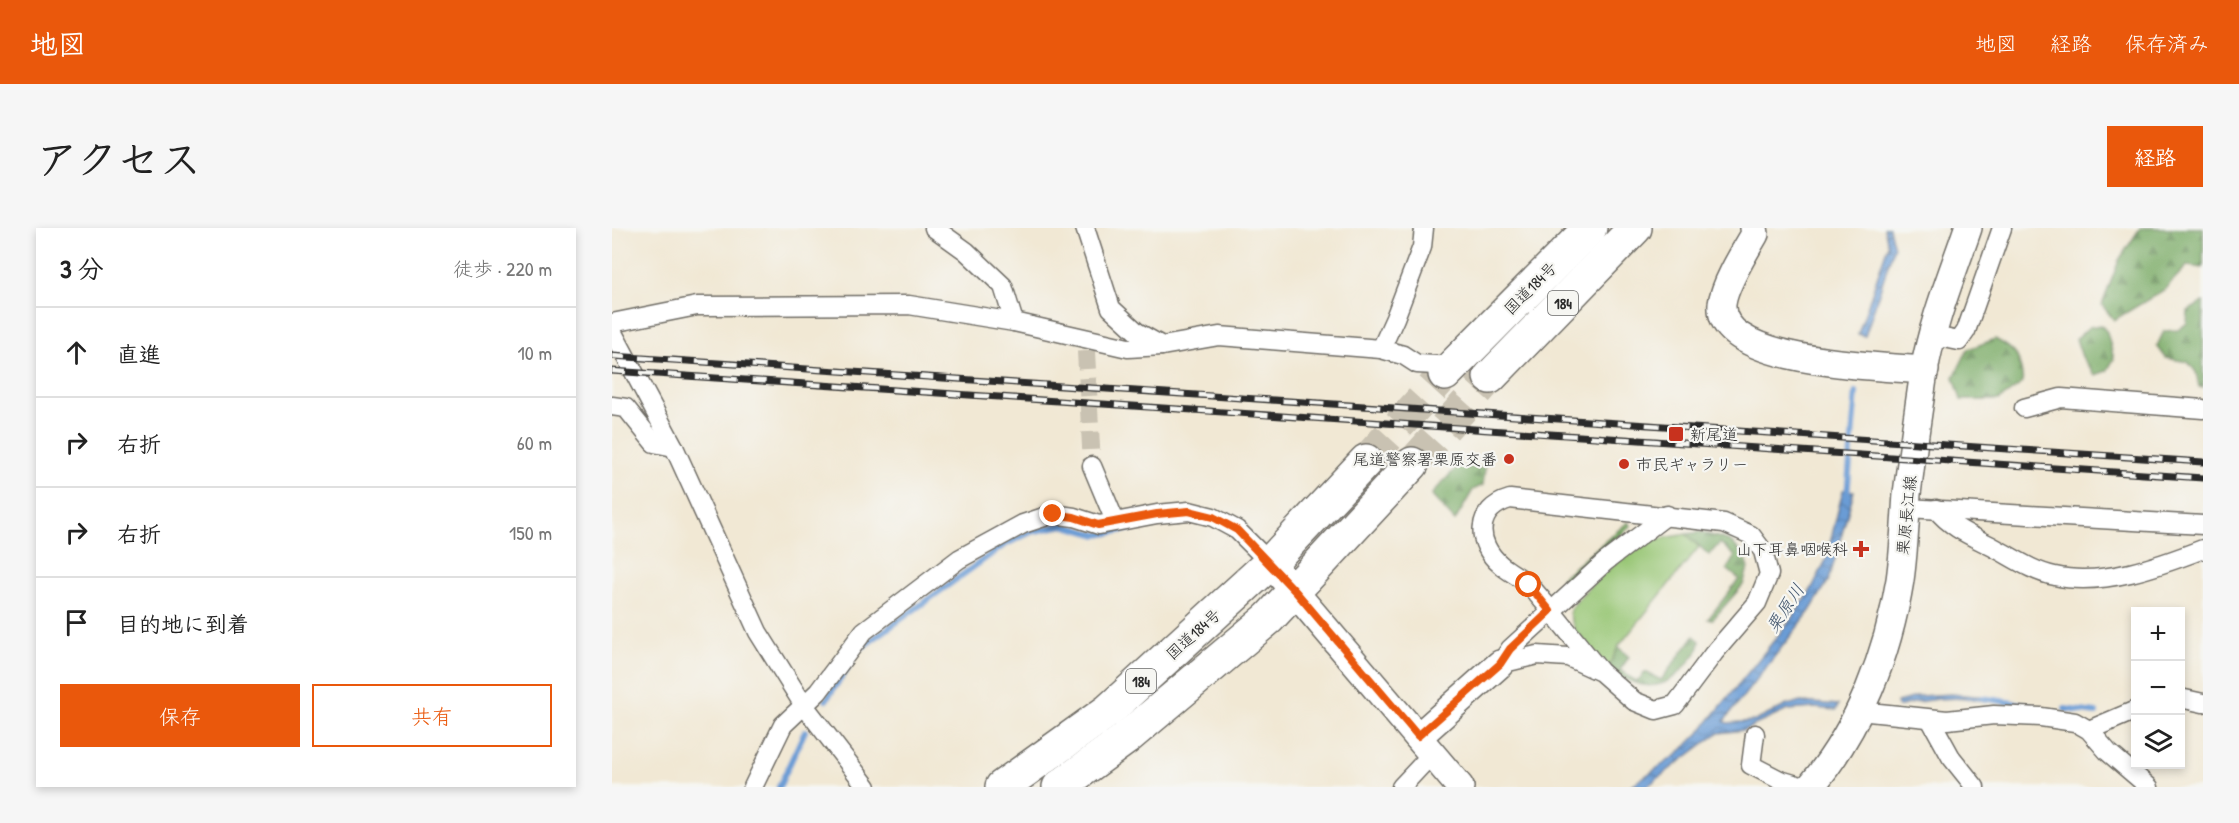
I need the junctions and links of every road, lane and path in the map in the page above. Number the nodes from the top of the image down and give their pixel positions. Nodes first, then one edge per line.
1 (934, 228) edge
2 (1085, 228) edge
3 (1424, 228) edge
4 (1590, 228) edge
5 (1635, 228) edge
6 (1754, 228) edge
7 (1968, 228) edge
8 (2001, 228) edge
9 (1014, 322) junction
10 (612, 323) edge
11 (612, 331) edge
12 (1934, 336) junction
13 (1162, 346) junction
14 (1381, 349) junction
15 (1449, 370) joint
16 (1925, 370) junction
17 (1490, 377) tunnel mouth
18 (612, 406) edge
19 (2024, 408) dead end
20 (2203, 409) edge
21 (674, 447) junction
22 (1366, 461) tunnel mouth
23 (1412, 464) tunnel mouth
24 (1092, 466) tunnel mouth
25 (1906, 508) junction
26 (1936, 509) junction
27 (1667, 515) junction
28 (1115, 521) junction
29 (2203, 525) edge
30 (2203, 549) edge
31 (1270, 563) junction
32 (1296, 592) junction
33 (1550, 611) junction
34 (1500, 664) junction
35 (1601, 672) junction
36 (2185, 699) edge
37 (2203, 703) edge
38 (803, 704) junction
39 (1859, 711) junction
40 (2131, 712) edge
41 (1929, 719) junction
42 (2089, 730) junction
43 (1755, 734) dead end
44 (1425, 745) junction
45 (753, 787) edge
46 (867, 787) edge
47 (1002, 787) edge
48 (1059, 787) edge
49 (1401, 787) edge
50 (1460, 787) edge
51 (1804, 787) edge
52 (1810, 787) edge
53 (1975, 787) edge
54 (2149, 787) edge

1 - 9 street
2 - 13 street
3 - 14 street
4 - 15 highway, 国道184号 / 184
5 - 17 highway, 国道184号 / 184
6 - 16 street
7 - 12 street, 栗原長江線
8 - 12 street
9 - 10 street
9 - 13 street
11 - 21 street
12 - 16 street, 栗原長江線
13 - 14 street
14 - 15 street
16 - 25 street, 栗原長江線
18 - 21 street
19 - 20 street
21 - 38 street
22 - 31 highway, 国道184号 / 184
23 - 32 highway, 184
24 - 28 street
25 - 26 street
25 - 39 street, 栗原長江線
26 - 29 street
26 - 30 street
27 - 33 street
27 - 33 street
27 - 35 street
28 - 31 street
28 - 38 street
31 - 32 street
31 - 47 highway, 国道184号 / 184
32 - 44 street
32 - 48 highway, 184
33 - 34 street
33 - 35 street
34 - 35 street
34 - 44 street
36 - 37 street
38 - 45 street
38 - 46 street
39 - 41 street
39 - 52 street, 栗原長江線
40 - 42 street
41 - 42 street
41 - 53 street
42 - 54 street
43 - 51 street
44 - 49 street
44 - 50 street

